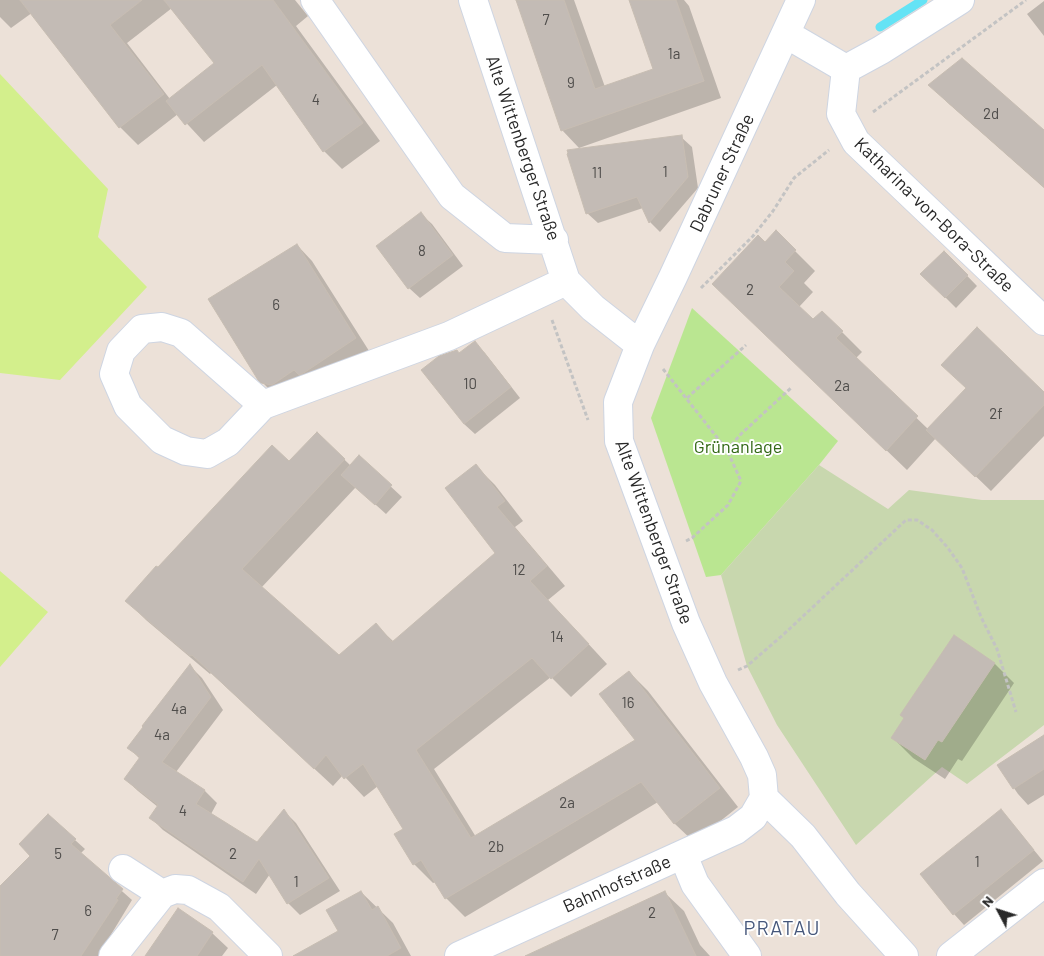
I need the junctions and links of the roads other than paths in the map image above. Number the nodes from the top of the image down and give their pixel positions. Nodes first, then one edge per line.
1 (315, 0) edge
2 (473, 0) edge
3 (801, 0) edge
4 (960, 0) edge
5 (786, 34) junction
6 (846, 70) junction
7 (554, 240) junction
8 (566, 282) junction
9 (1044, 321) edge
10 (640, 345) junction
11 (262, 405) junction
12 (764, 798) junction
13 (683, 855) junction
14 (123, 869) dead end
15 (1044, 882) edge
16 (162, 894) junction
17 (892, 952) edge
18 (113, 956) edge
19 (268, 956) edge
20 (459, 956) edge
21 (747, 956) edge
22 (952, 956) edge

1 - 7 street
2 - 7 street, Alte Wittenberger Straße
3 - 5 street, Dabruner Straße
4 - 6 street
5 - 6 street
5 - 10 street, Dabruner Straße
6 - 9 street, Katharina-von-Bora-Straße
7 - 8 street, Alte Wittenberger Straße
8 - 10 street
8 - 11 street
10 - 12 street, Alte Wittenberger Straße
11 - 11 street
12 - 13 street, Bahnhofstraße
12 - 17 street
13 - 20 street, Bahnhofstraße
13 - 21 street
14 - 16 street
15 - 22 street
16 - 18 street
16 - 19 street

